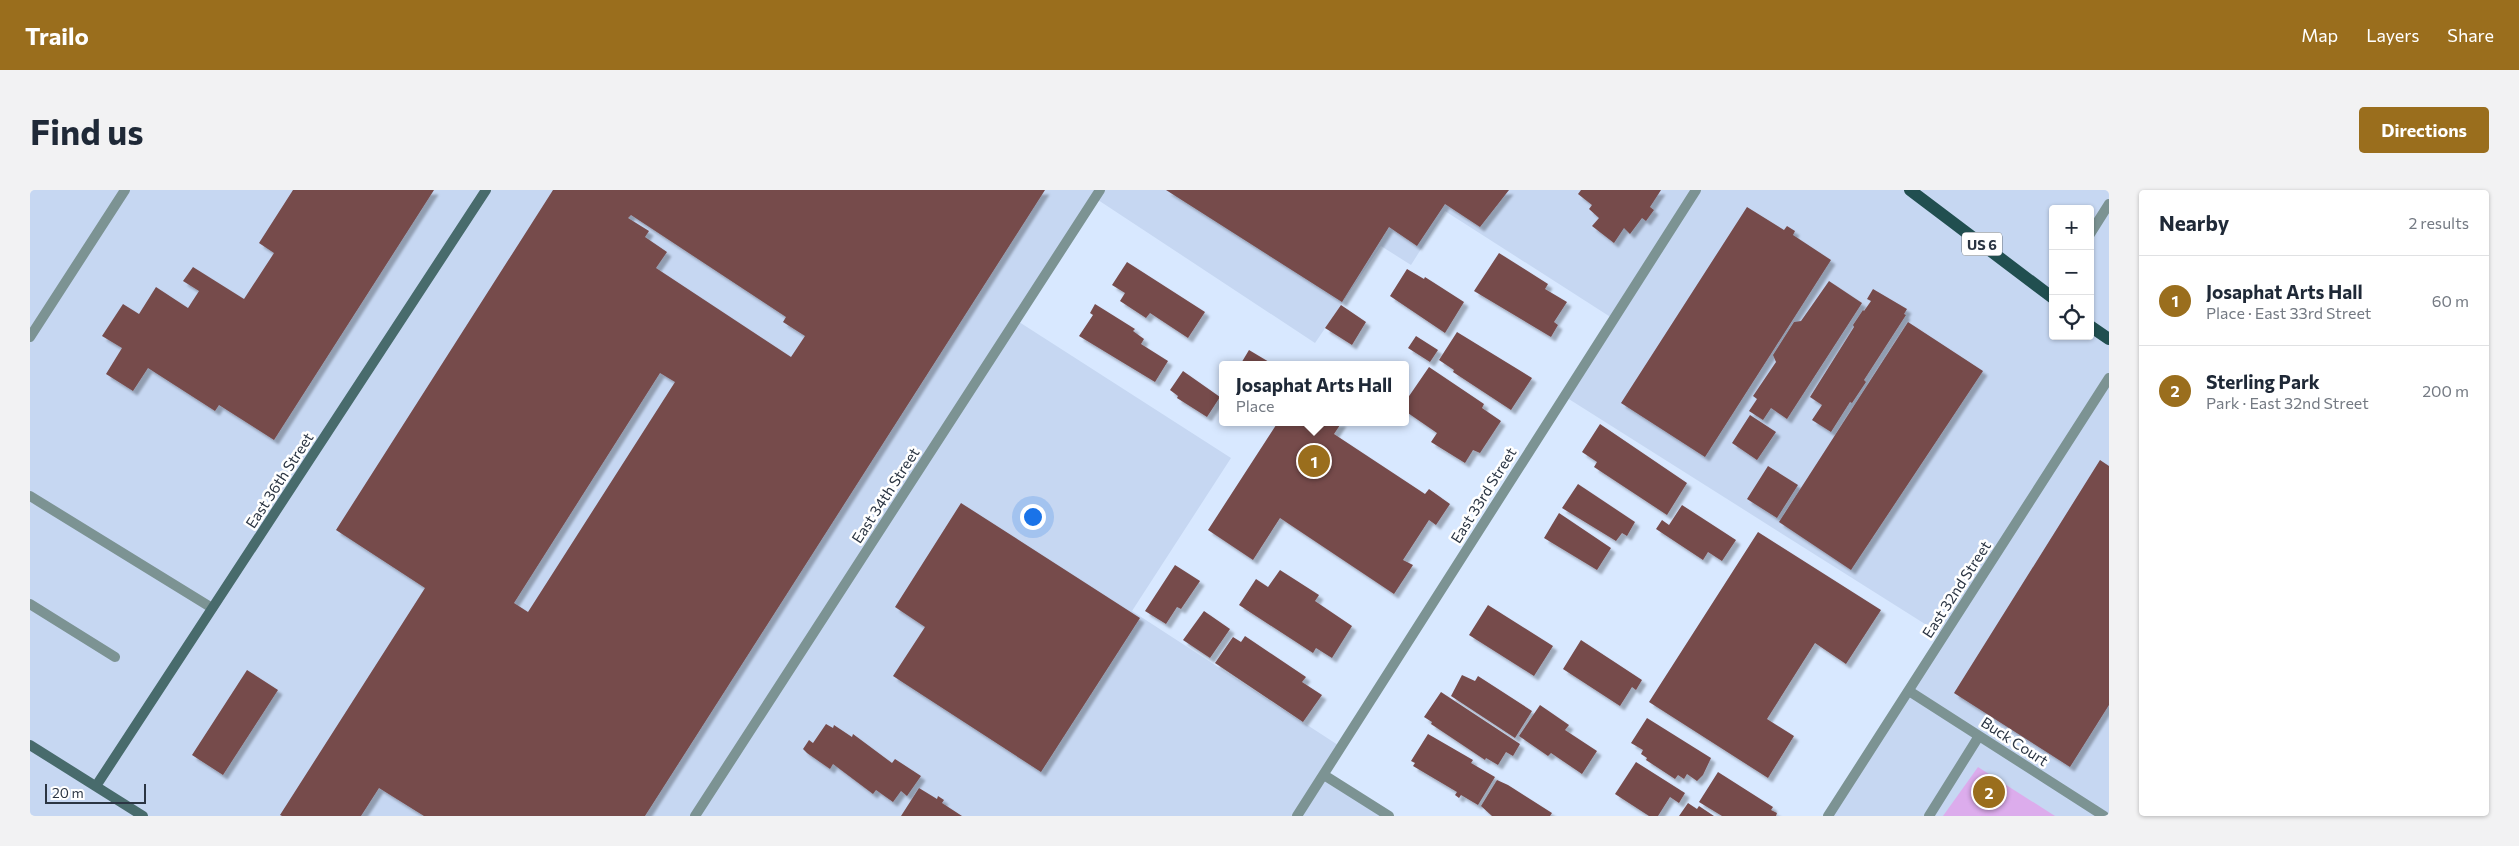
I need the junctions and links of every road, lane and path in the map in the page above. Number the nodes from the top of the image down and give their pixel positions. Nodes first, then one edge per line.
1 (125, 190) edge
2 (486, 190) edge
3 (1100, 190) edge
4 (1696, 190) edge
5 (1910, 190) edge
6 (2109, 204) edge
7 (2094, 228) edge
8 (2051, 295) edge
9 (2094, 329) edge
10 (30, 337) edge
11 (2109, 339) edge
12 (2109, 378) edge
13 (30, 496) edge
14 (30, 604) edge
15 (212, 608) junction
16 (115, 657) dead end
17 (1909, 691) junction
18 (1979, 736) junction
19 (30, 745) edge
20 (1324, 775) junction
21 (96, 786) junction
22 (143, 816) edge
23 (694, 816) edge
24 (1297, 816) edge
25 (1389, 816) edge
26 (1828, 816) edge
27 (1929, 816) edge
28 (2104, 816) edge

1 - 10 street
2 - 15 street, East 36th Street
3 - 23 street, East 34th Street
4 - 20 street, East 33rd Street
5 - 8 main road, US 6
6 - 7 street
9 - 11 main road
12 - 17 street, East 32nd Street
13 - 15 street
14 - 16 street
15 - 21 street, East 36th Street
17 - 18 street, Buck Court
17 - 26 street, East 32nd Street
18 - 27 street
18 - 28 street, Buck Court
19 - 21 street
20 - 24 street, East 33rd Street
20 - 25 street
21 - 22 street

